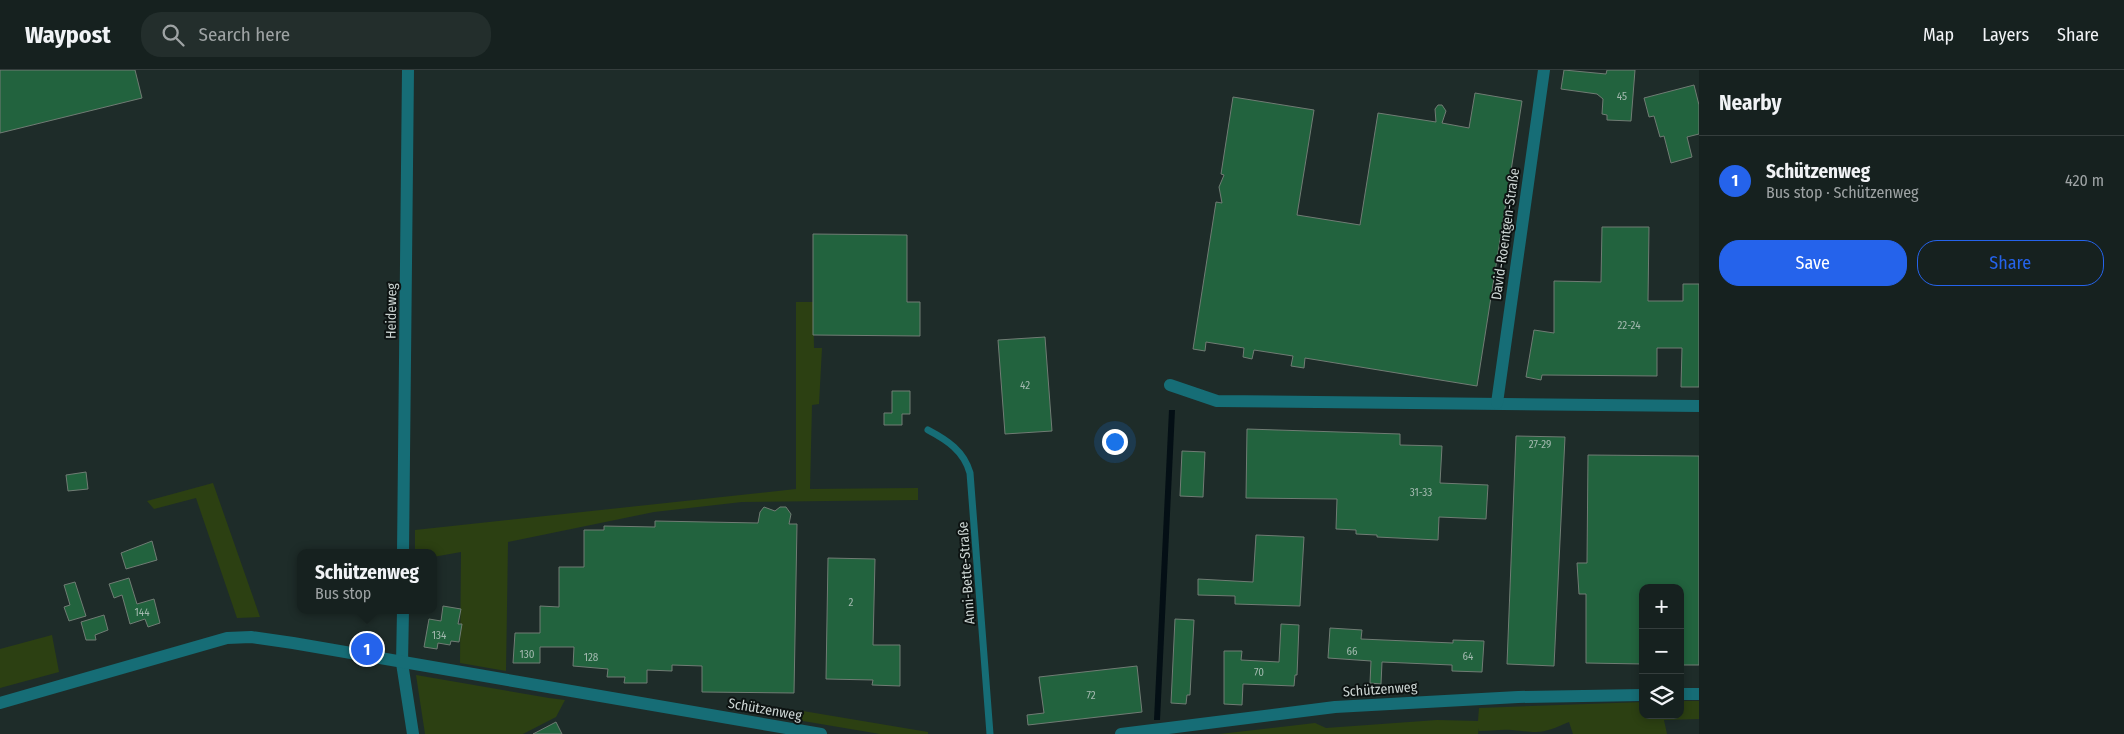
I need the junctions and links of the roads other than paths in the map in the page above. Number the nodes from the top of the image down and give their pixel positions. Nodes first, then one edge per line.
1 (408, 70) edge
2 (1544, 70) edge
3 (1170, 385) dead end
4 (1497, 403) junction
5 (1699, 406) edge
6 (928, 430) dead end
7 (404, 549) edge
8 (403, 614) edge
9 (402, 663) junction
10 (1684, 694) edge
11 (1699, 694) edge
12 (1639, 695) edge
13 (0, 703) edge
14 (413, 734) edge
15 (821, 734) edge
16 (990, 734) edge
17 (1121, 734) edge

1 - 7 street, Heideweg
2 - 4 street, David-Roentgen-Straße
3 - 4 street
4 - 5 street
6 - 16 lane, Anni-Bette-Straße
8 - 9 street
9 - 13 street, Schützenweg
9 - 14 street
9 - 15 street, Schützenweg
10 - 11 street
12 - 17 street, Schützenweg

